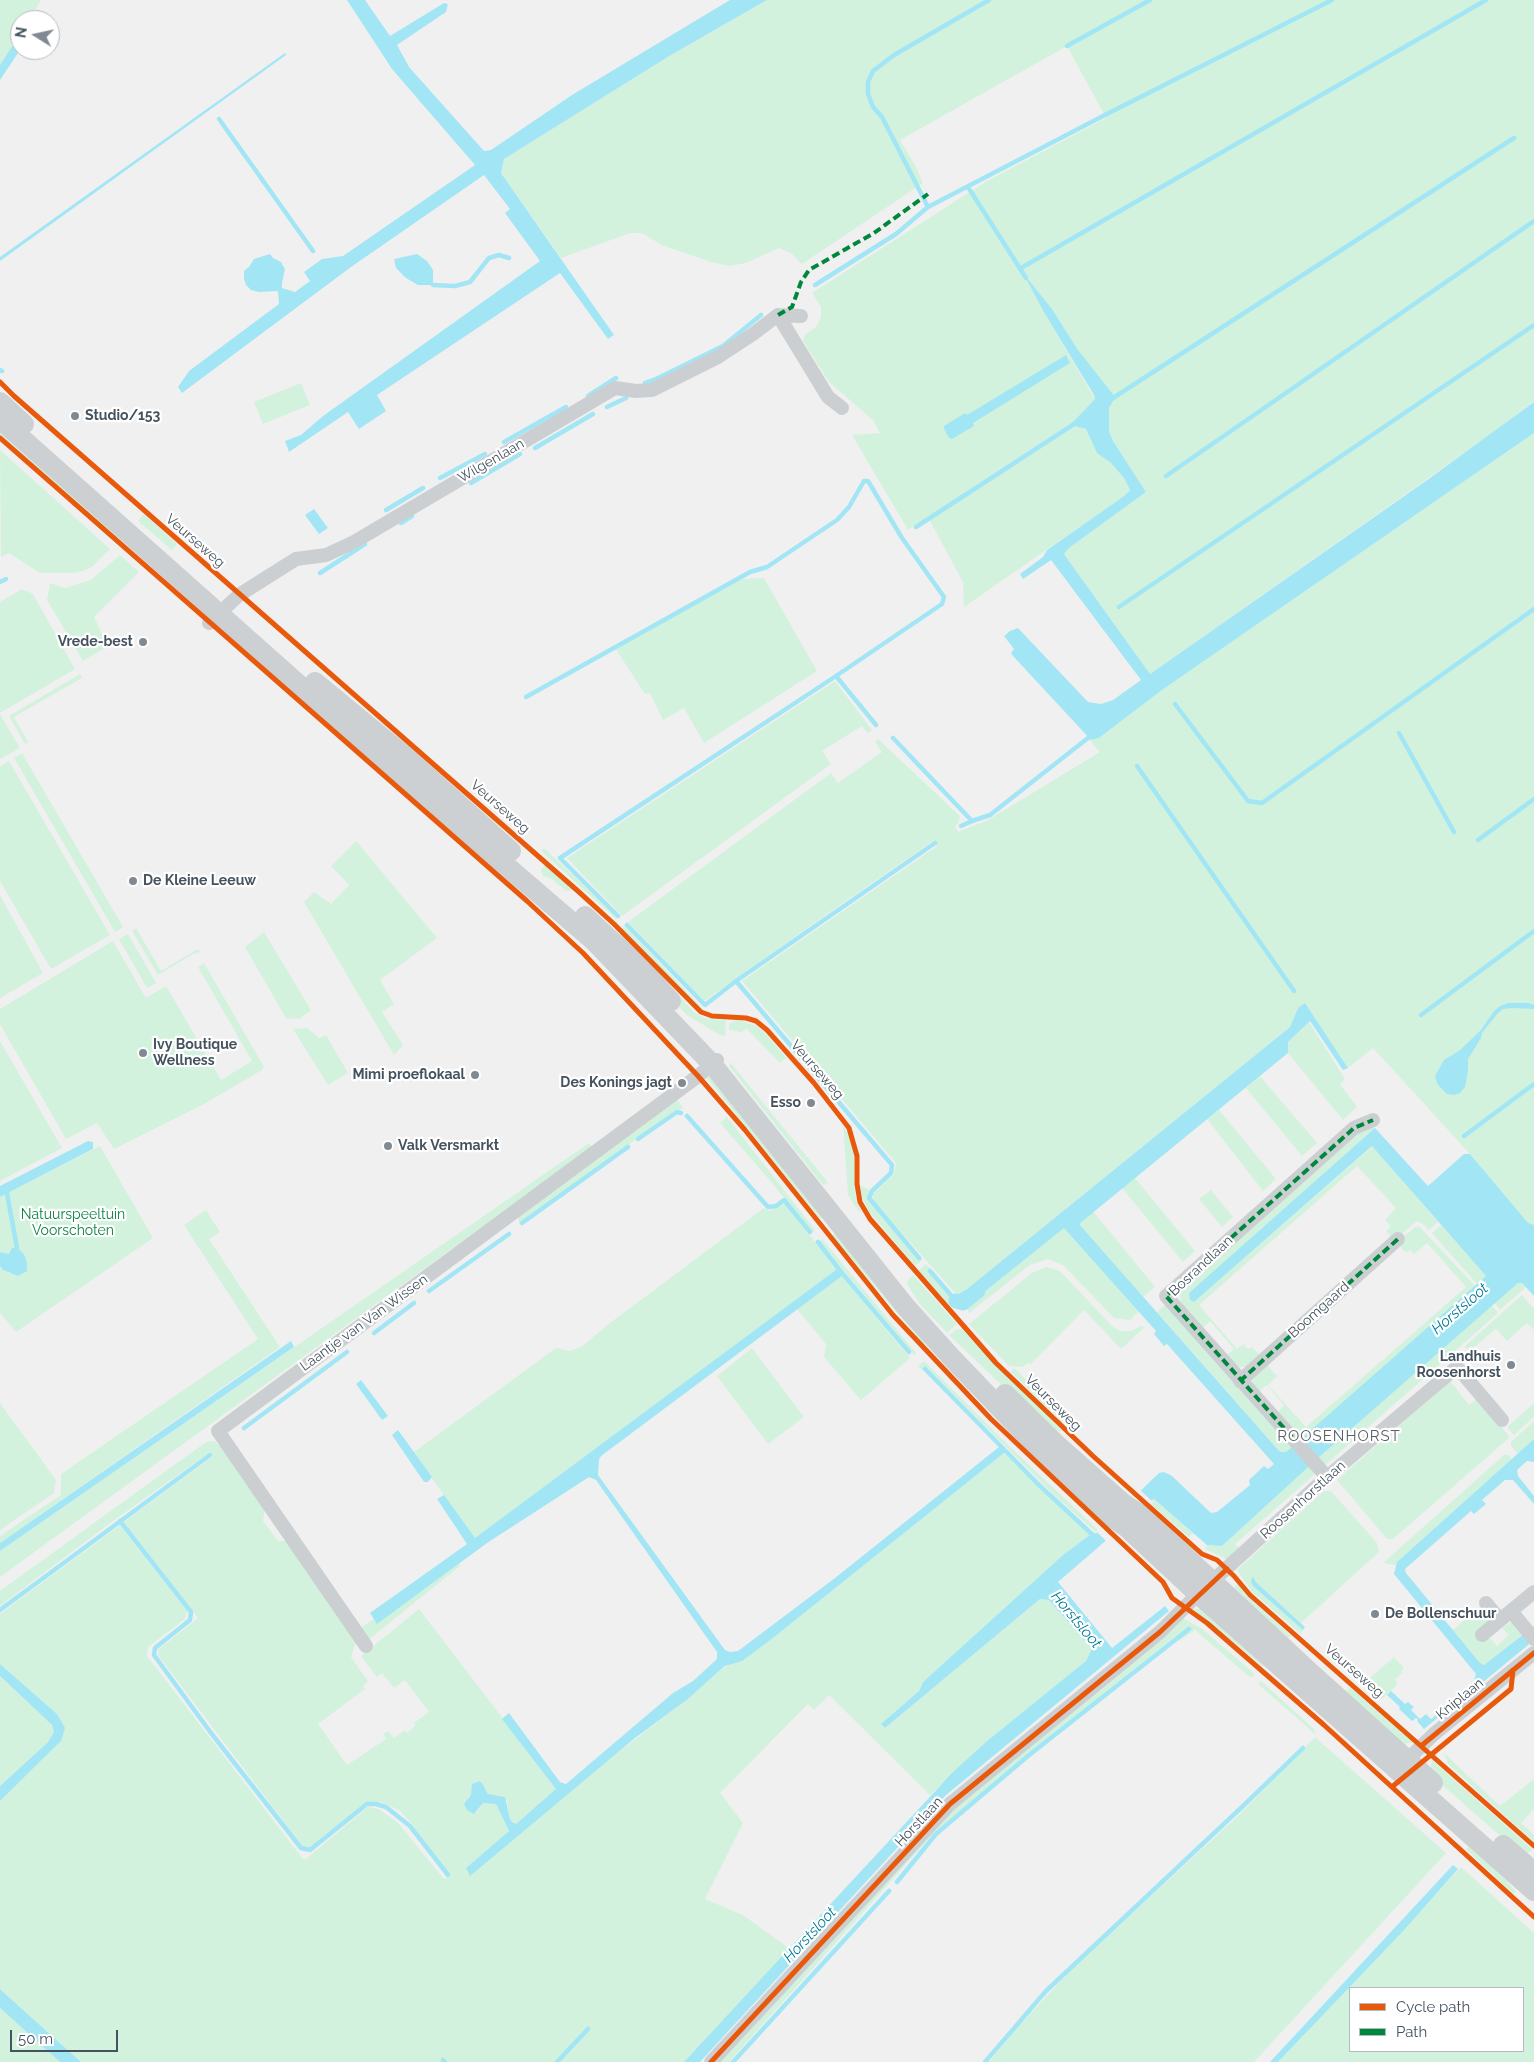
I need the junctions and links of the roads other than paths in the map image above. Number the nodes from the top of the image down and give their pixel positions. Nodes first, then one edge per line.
1 (778, 315) junction
2 (801, 316) dead end
3 (0, 402) edge
4 (842, 408) dead end
5 (0, 419) edge
6 (219, 614) junction
7 (716, 1061) junction
8 (1373, 1120) dead end
9 (1398, 1239) dead end
10 (1240, 1381) junction
11 (1502, 1420) dead end
12 (1323, 1472) junction
13 (1206, 1588) junction
14 (1534, 1592) edge
15 (1486, 1602) dead end
16 (1506, 1616) junction
17 (1482, 1635) dead end
18 (1534, 1639) edge
19 (366, 1646) dead end
20 (1534, 1653) edge
21 (1402, 1765) junction
22 (1534, 1872) edge
23 (1534, 1891) edge
24 (711, 2062) edge

1 - 2 street
1 - 4 street
1 - 6 street, Wilgenlaan
3 - 6 main road, Veurseweg
5 - 6 main road, Veurseweg
6 - 7 main road, Veurseweg
7 - 13 main road, Veurseweg
7 - 19 street, Laantje van Van Wissen
8 - 10 street, Bosrandlaan
9 - 10 street, Boomgaard
10 - 12 street, Bosrandlaan
11 - 12 street, Roosenhorstlaan
12 - 13 street, Roosenhorstlaan
13 - 21 main road, Veurseweg
13 - 24 street, Horstlaan
14 - 16 street
15 - 16 street
16 - 17 street
16 - 18 street
20 - 21 street, Kniplaan
21 - 22 main road, Veurseweg
21 - 23 main road, Veurseweg

